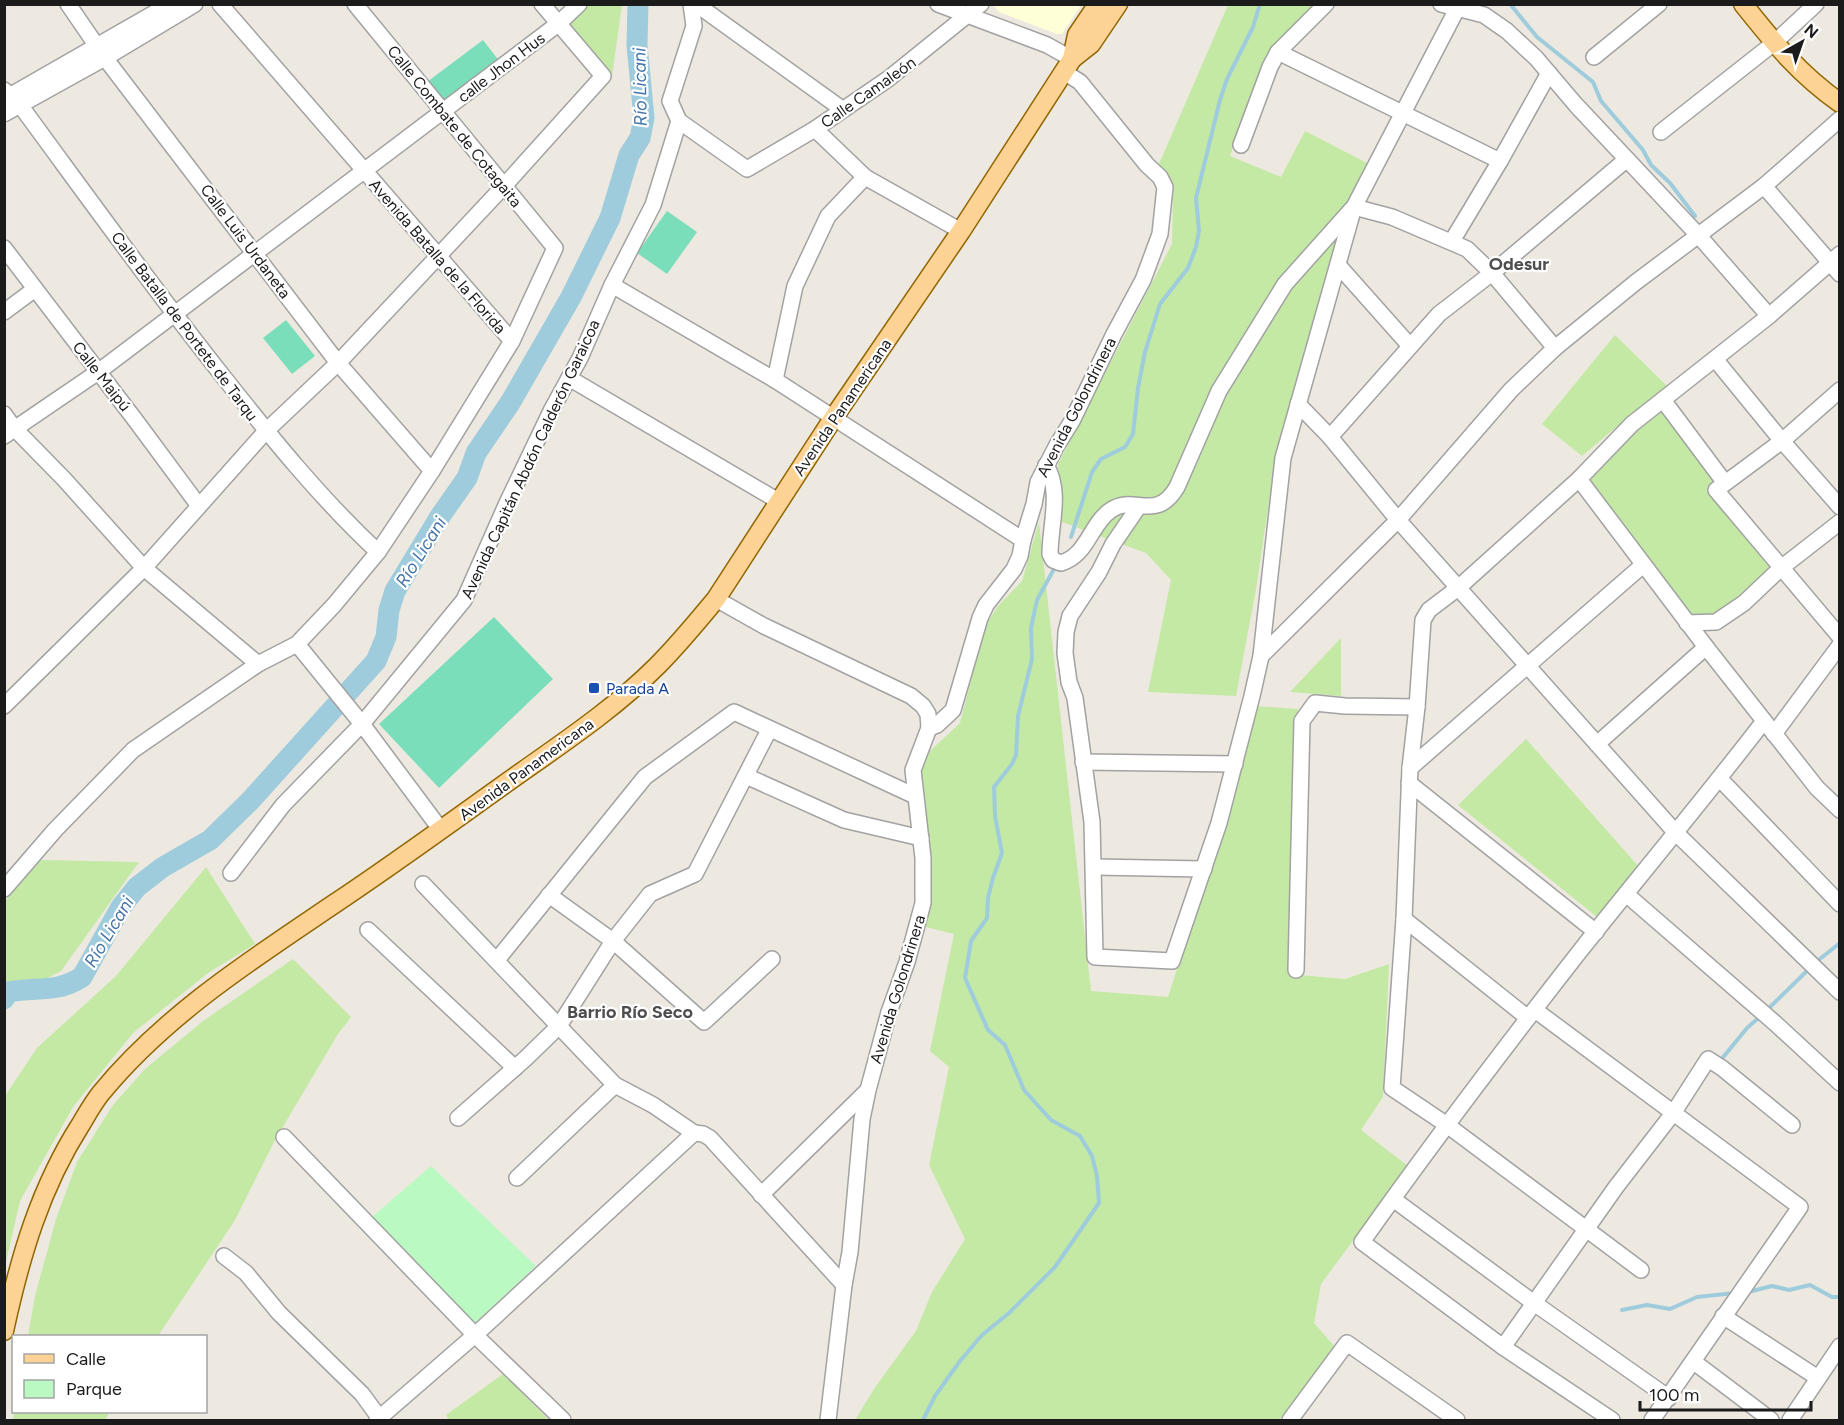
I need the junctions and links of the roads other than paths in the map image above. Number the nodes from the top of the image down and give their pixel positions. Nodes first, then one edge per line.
1 (68, 4) edge
2 (170, 4) edge
3 (195, 4) edge
4 (219, 4) edge
5 (355, 4) edge
6 (542, 4) edge
7 (579, 4) edge
8 (691, 4) edge
9 (696, 4) edge
10 (938, 4) edge
11 (981, 4) edge
12 (1098, 4) edge
13 (1118, 4) edge
14 (1326, 4) edge
15 (1441, 4) edge
16 (1659, 4) edge
17 (1743, 4) edge
18 (1816, 4) edge
19 (1458, 7) junction
20 (969, 16) junction
21 (558, 24) junction
22 (1774, 43) junction
23 (101, 52) junction
24 (1278, 52) junction
25 (1594, 57) dead end
26 (1068, 66) junction
27 (1549, 73) junction
28 (9, 98) edge
29 (1839, 103) edge
30 (842, 109) junction
31 (443, 111) junction
32 (4, 114) edge
33 (1402, 114) junction
34 (1839, 119) edge
35 (679, 121) junction
36 (815, 129) junction
37 (1661, 132) dead end
38 (1241, 145) dead end
39 (1628, 159) junction
40 (1500, 161) junction
41 (363, 171) junction
42 (865, 177) junction
43 (504, 186) junction
44 (1764, 186) junction
45 (1354, 207) junction
46 (962, 231) junction
47 (1699, 236) junction
48 (1452, 241) junction
49 (4, 248) edge
50 (255, 252) junction
51 (437, 255) junction
52 (1836, 264) edge
53 (1338, 266) junction
54 (1492, 273) junction
55 (612, 285) junction
56 (35, 288) junction
57 (4, 312) edge
58 (174, 314) junction
59 (1769, 316) junction
60 (512, 341) junction
61 (1410, 346) junction
62 (1555, 348) junction
63 (1715, 359) junction
64 (338, 363) junction
65 (98, 372) junction
66 (569, 378) junction
67 (775, 380) junction
68 (1839, 390) edge
69 (1663, 400) junction
70 (1298, 404) junction
71 (4, 414) edge
72 (834, 417) junction
73 (266, 431) junction
74 (9, 432) edge
75 (1330, 437) junction
76 (1782, 441) junction
77 (1046, 465) junction
78 (432, 471) junction
79 (1579, 479) junction
80 (1725, 483) junction
81 (780, 502) junction
82 (199, 506) junction
83 (1139, 506) junction
84 (1839, 507) edge
85 (1398, 520) junction
86 (1839, 522) edge
87 (1023, 540) junction
88 (378, 552) junction
89 (1643, 565) junction
90 (144, 568) junction
91 (1780, 568) junction
92 (1458, 588) junction
93 (716, 598) junction
94 (1688, 623) junction
95 (1839, 637) edge
96 (297, 644) junction
97 (1839, 645) edge
98 (1706, 647) junction
99 (1261, 656) junction
100 (258, 664) junction
101 (1526, 665) junction
102 (4, 706) edge
103 (1417, 707) junction
104 (1764, 721) junction
105 (362, 724) junction
106 (929, 728) junction
107 (769, 730) junction
108 (1774, 734) junction
109 (1597, 744) junction
110 (1083, 762) junction
111 (1234, 764) junction
112 (1409, 775) junction
113 (746, 776) junction
114 (1720, 779) junction
115 (915, 796) junction
116 (1839, 810) edge
117 (441, 830) junction
118 (1676, 833) junction
119 (921, 838) junction
120 (1094, 867) junction
121 (1204, 869) junction
122 (231, 873) dead end
123 (423, 884) dead end
124 (4, 889) edge
125 (1626, 894) junction
126 (549, 895) junction
127 (1839, 904) edge
128 (1404, 919) junction
129 (368, 930) dead end
130 (1596, 932) junction
131 (613, 941) junction
132 (772, 959) dead end
133 (497, 960) junction
134 (1296, 970) dead end
135 (1839, 992) edge
136 (1532, 1014) junction
137 (559, 1026) junction
138 (515, 1068) junction
139 (1839, 1083) edge
140 (615, 1085) junction
141 (867, 1090) junction
142 (1674, 1112) junction
143 (458, 1118) dead end
144 (1447, 1125) junction
145 (1792, 1125) dead end
146 (694, 1133) junction
147 (284, 1137) dead end
148 (517, 1178) dead end
149 (761, 1195) junction
150 (1393, 1199) junction
151 (1587, 1229) junction
152 (224, 1256) dead end
153 (1641, 1270) dead end
154 (844, 1285) junction
155 (1534, 1303) junction
156 (1723, 1316) junction
157 (4, 1331) edge
158 (474, 1335) junction
159 (1839, 1346) edge
160 (1503, 1347) junction
161 (1694, 1362) junction
162 (1818, 1378) junction
163 (1669, 1398) junction
164 (379, 1420) edge
165 (563, 1420) edge
166 (828, 1420) edge
167 (1292, 1420) edge
168 (1457, 1420) edge
169 (1612, 1420) edge
170 (1652, 1420) edge
171 (1771, 1420) edge
172 (1790, 1420) edge

1 - 23 street, Calle Luis Urdaneta
2 - 23 street
3 - 23 street
4 - 41 street, Avenida Batalla de la Florida
5 - 31 street, Calle Combate de Cotagaita
6 - 21 street
7 - 21 street, calle Jhon Hus
8 - 35 street
9 - 30 street
10 - 20 street
11 - 20 street, Calle Camaleón
12 - 26 main road, Avenida Panamericana
13 - 26 main road, Avenida Panamericana
14 - 24 street
15 - 19 street
16 - 25 street
17 - 22 main road
18 - 22 street
19 - 27 street
19 - 33 street
20 - 26 street
20 - 30 street, Calle Camaleón
21 - 31 street, calle Jhon Hus
21 - 43 street
22 - 29 main road
22 - 37 street
23 - 28 street
23 - 50 street, Calle Luis Urdaneta
24 - 33 street
24 - 38 street
26 - 46 main road, Avenida Panamericana
26 - 77 street, Avenida Golondrinera
27 - 39 street
27 - 40 street
28 - 32 street
28 - 58 street, Calle Batalla de Portete de Tarqu
30 - 36 street, Calle Camaleón
31 - 41 street, calle Jhon Hus
31 - 43 street, Calle Combate de Cotagaita
33 - 40 street
33 - 45 street
34 - 44 street
35 - 36 street, Calle Camaleón
35 - 55 street, Avenida Capitán Abdón Calderón Garaicoa
36 - 42 street
39 - 47 street
39 - 54 street
40 - 48 street
41 - 50 street, calle Jhon Hus
41 - 51 street, Avenida Batalla de la Florida
42 - 46 street
42 - 67 street
43 - 51 street
43 - 60 street, Calle Combate de Cotagaita
44 - 47 street
44 - 52 street
45 - 48 street
45 - 53 street
45 - 83 street
46 - 72 main road, Avenida Panamericana
47 - 59 street
47 - 62 street
48 - 54 street
49 - 56 street, Calle Maipú
50 - 58 street, calle Jhon Hus
50 - 64 street, Calle Luis Urdaneta
51 - 60 street, Avenida Batalla de la Florida
51 - 64 street
52 - 59 street
53 - 61 street
53 - 70 street
54 - 61 street
54 - 62 street
55 - 66 street, Avenida Capitán Abdón Calderón Garaicoa
55 - 67 street
56 - 57 street
56 - 65 street, Calle Maipú
58 - 65 street, calle Jhon Hus
58 - 73 street, Calle Batalla de Portete de Tarqu
59 - 63 street
60 - 78 street
61 - 75 street
62 - 85 street
63 - 69 street
63 - 76 street
64 - 73 street
64 - 78 street, Calle Luis Urdaneta
65 - 74 street, calle Jhon Hus
65 - 82 street, Calle Maipú
66 - 81 street
66 - 105 street, Avenida Capitán Abdón Calderón Garaicoa
67 - 72 street
68 - 76 street
69 - 79 street
69 - 80 street
70 - 75 street
70 - 99 street
71 - 74 street
72 - 81 main road, Avenida Panamericana
72 - 87 street
73 - 82 street
73 - 88 street, Calle Batalla de Portete de Tarqu
74 - 90 street
75 - 85 street
76 - 80 street
76 - 84 street
77 - 83 street
77 - 87 street, Avenida Golondrinera
78 - 88 street
79 - 89 street
79 - 92 street
80 - 91 street
81 - 93 main road, Avenida Panamericana
82 - 90 street
83 - 110 street
85 - 92 street
85 - 99 street
86 - 91 street
87 - 106 street, Avenida Golondrinera
88 - 96 street
89 - 94 street
89 - 101 street
90 - 100 street
90 - 102 street
91 - 94 street
91 - 95 street
92 - 101 street
92 - 103 street
93 - 106 street
93 - 117 main road, Avenida Panamericana
94 - 98 street
96 - 100 street
96 - 105 street
97 - 108 street
98 - 104 street
98 - 109 street
99 - 111 street
100 - 124 street
101 - 109 street
101 - 112 street
103 - 112 street
103 - 134 street
104 - 108 street
104 - 114 street
105 - 117 street
105 - 122 street, Avenida Capitán Abdón Calderón Garaicoa
106 - 115 street, Avenida Golondrinera
107 - 113 street
107 - 115 street
107 - 126 street
108 - 116 street
109 - 118 street
110 - 111 street
110 - 120 street
111 - 121 street
112 - 128 street
112 - 130 street
113 - 119 street
113 - 131 street
114 - 118 street
114 - 127 street
115 - 119 street, Avenida Golondrinera
117 - 157 main road, Avenida Panamericana
118 - 125 street
118 - 135 street
119 - 141 street, Avenida Golondrinera
120 - 121 street
120 - 121 street
123 - 133 street
125 - 130 street
125 - 139 street
126 - 131 street
126 - 133 street
128 - 136 street
128 - 144 street
129 - 138 street
130 - 136 street
131 - 132 street
131 - 137 street
133 - 137 street
136 - 142 street
136 - 144 street
137 - 138 street
137 - 140 street
138 - 143 street
140 - 146 street
140 - 148 street
141 - 149 street
141 - 154 street, Avenida Golondrinera
142 - 145 street
142 - 151 street
142 - 156 street
144 - 150 street
144 - 151 street
146 - 149 street
146 - 158 street
147 - 158 street
149 - 154 street
150 - 155 street
150 - 160 street
151 - 153 street
151 - 155 street
152 - 164 street
154 - 166 street, Avenida Golondrinera
155 - 160 street
155 - 163 street
156 - 161 street
156 - 162 street
158 - 164 street
158 - 165 street
159 - 162 street
160 - 169 street
161 - 163 street
161 - 171 street
162 - 172 street
163 - 170 street
167 - 168 street

